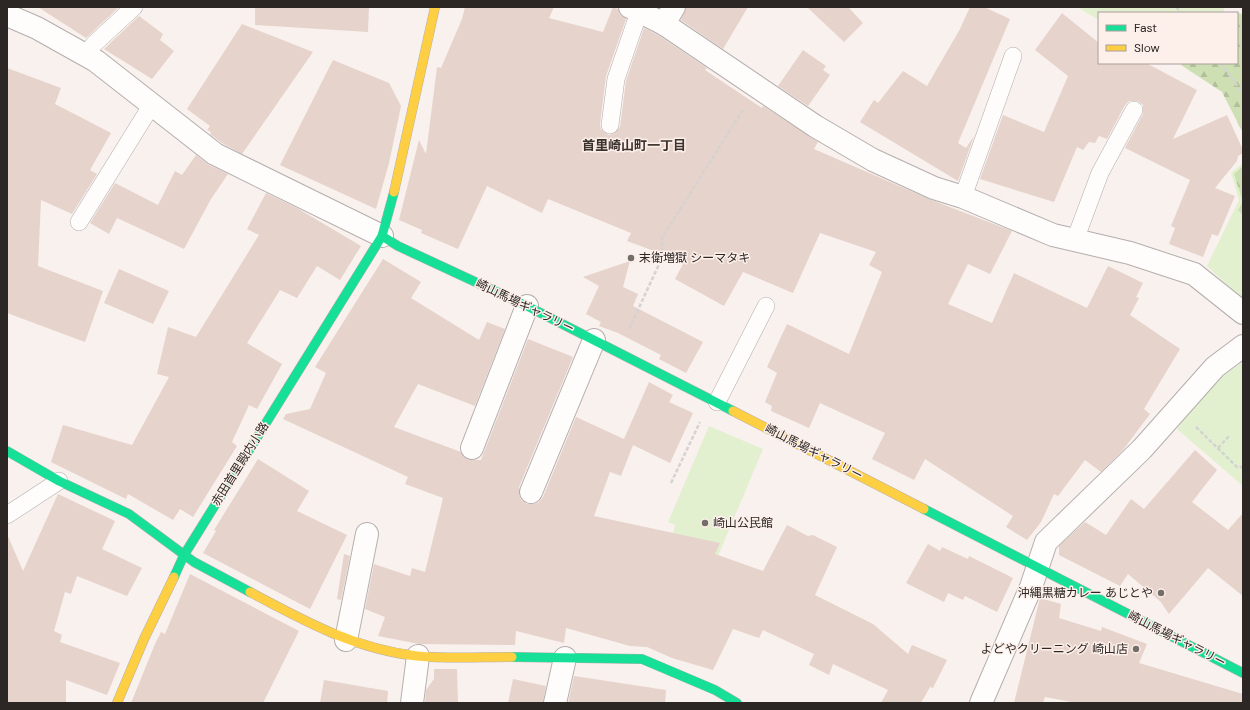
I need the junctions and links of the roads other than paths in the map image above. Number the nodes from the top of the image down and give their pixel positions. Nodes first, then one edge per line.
1 (134, 7) edge
2 (435, 7) edge
3 (635, 9) edge
4 (7, 15) edge
5 (669, 16) edge
6 (86, 55) junction
7 (1013, 56) dead end
8 (151, 106) junction
9 (1134, 110) dead end
10 (610, 125) dead end
11 (963, 197) junction
12 (79, 222) dead end
13 (382, 236) junction
14 (1075, 240) junction
15 (527, 306) junction
16 (766, 306) dead end
17 (1243, 313) edge
18 (594, 340) junction
19 (1243, 346) edge
20 (717, 402) junction
21 (472, 448) dead end
22 (7, 451) edge
23 (59, 481) junction
24 (531, 492) dead end
25 (7, 515) edge
26 (367, 534) dead end
27 (184, 555) junction
28 (1037, 567) junction
29 (346, 640) junction
30 (418, 656) junction
31 (566, 658) junction
32 (1243, 673) edge
33 (117, 703) edge
34 (412, 703) edge
35 (555, 703) edge
36 (737, 703) edge
37 (981, 703) edge

1 - 6 lane
2 - 13 street, 赤田首里殿内小路
3 - 5 street
3 - 10 lane
4 - 6 street
5 - 11 street
6 - 8 street
7 - 11 lane
8 - 12 lane
8 - 13 street
9 - 14 lane
11 - 14 street
13 - 15 street, 崎山馬場ギャラリー
13 - 27 street, 赤田首里殿内小路
14 - 17 street
15 - 18 street, 崎山馬場ギャラリー
15 - 21 street
16 - 20 lane
18 - 20 street, 崎山馬場ギャラリー
18 - 24 street
19 - 28 street
20 - 28 street, 崎山馬場ギャラリー
22 - 23 street
23 - 25 lane
23 - 27 street
26 - 29 street
27 - 29 street
27 - 33 street, 赤田首里殿内小路
28 - 32 street, 崎山馬場ギャラリー
28 - 37 street
29 - 30 street
30 - 31 street
30 - 34 street
31 - 35 street
31 - 36 street

